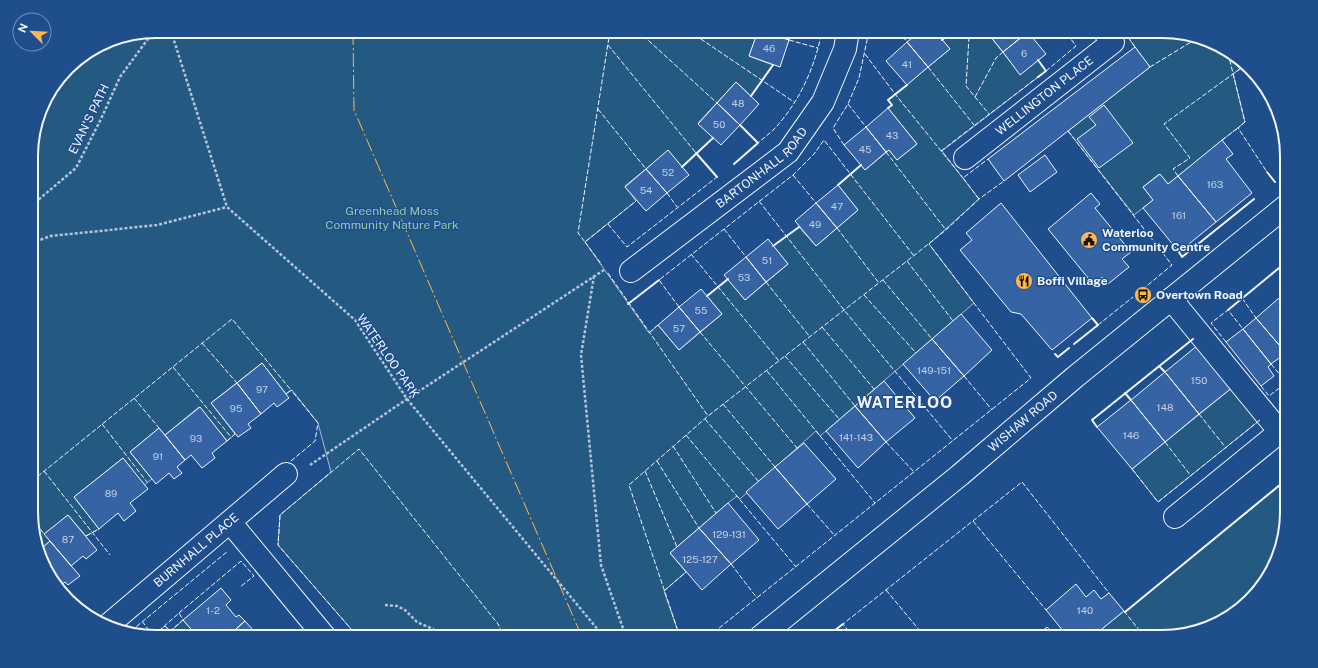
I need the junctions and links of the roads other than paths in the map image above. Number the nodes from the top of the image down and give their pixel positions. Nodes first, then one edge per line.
1 (847, 38) edge
2 (1110, 38) edge
3 (965, 158) dead end
4 (1280, 211) edge
5 (631, 271) road end
6 (1171, 299) junction
7 (1280, 424) edge
8 (1280, 432) edge
9 (286, 474) road end
10 (1175, 517) dead end
11 (230, 522) junction
12 (112, 621) edge
13 (320, 630) edge
14 (769, 630) edge

1 - 5 street, BARTONHALL ROAD
2 - 3 street, WELLINGTON PLACE
4 - 6 street, WISHAW ROAD
6 - 7 street
6 - 14 street, WISHAW ROAD
8 - 10 street
9 - 11 street, BURNHALL PLACE
11 - 12 street, BURNHALL PLACE
11 - 13 street

